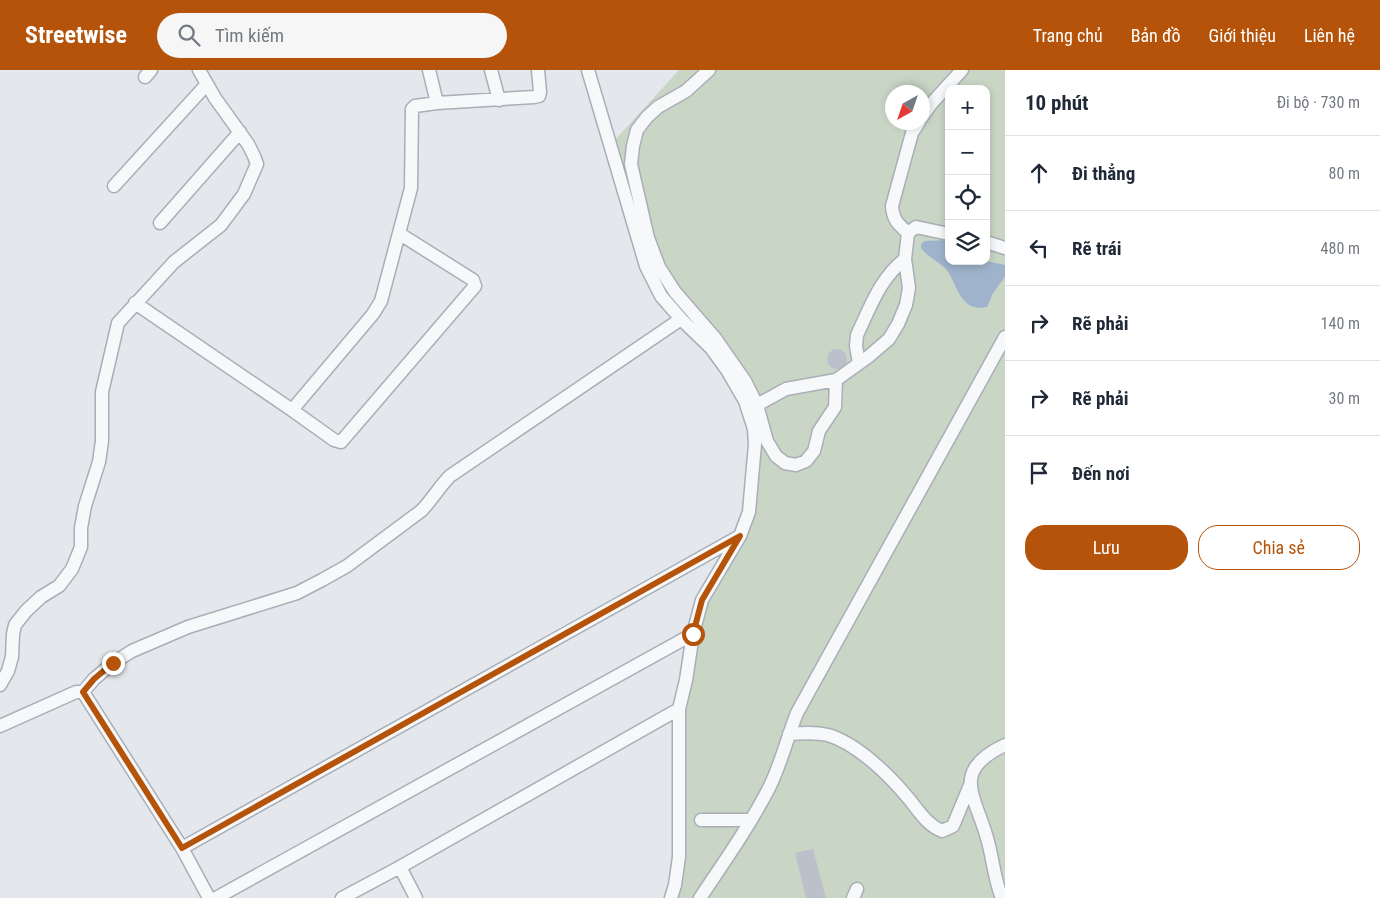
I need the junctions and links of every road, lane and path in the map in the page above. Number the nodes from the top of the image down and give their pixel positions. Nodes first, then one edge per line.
1 (199, 70) edge
2 (429, 70) edge
3 (491, 70) edge
4 (538, 70) edge
5 (588, 70) edge
6 (709, 70) edge
7 (962, 70) edge
8 (207, 84) junction
9 (499, 100) junction
10 (437, 103) junction
11 (930, 105) edge
12 (914, 130) edge
13 (240, 132) junction
14 (114, 186) dead end
15 (160, 223) dead end
16 (908, 233) junction
17 (945, 233) edge
18 (400, 234) junction
19 (990, 243) edge
20 (1005, 248) edge
21 (905, 259) junction
22 (135, 303) junction
23 (681, 319) junction
24 (1005, 337) edge
25 (859, 363) junction
26 (836, 380) junction
27 (757, 405) junction
28 (292, 410) junction
29 (740, 536) junction
30 (693, 634) junction
31 (0, 685) edge
32 (83, 692) junction
33 (679, 709) junction
34 (0, 726) edge
35 (789, 734) junction
36 (1005, 744) edge
37 (970, 785) junction
38 (701, 820) dead end
39 (751, 820) junction
40 (182, 848) junction
41 (400, 867) junction
42 (209, 898) edge
43 (216, 898) edge
44 (342, 898) edge
45 (416, 898) edge
46 (671, 898) edge
47 (700, 898) edge
48 (1002, 898) edge

1 - 8 street
2 - 10 street
3 - 9 street
4 - 9 street
5 - 23 street
6 - 27 street
7 - 11 street
8 - 13 street
8 - 14 street
9 - 10 street
10 - 18 street
12 - 16 street
13 - 15 street
13 - 22 street
16 - 17 street
16 - 21 street
18 - 28 street
18 - 28 street
19 - 20 street
21 - 25 street
21 - 25 street
22 - 28 street
22 - 31 street
23 - 29 street
23 - 32 street
24 - 35 street
25 - 26 street
26 - 27 street
26 - 27 street
29 - 30 street
29 - 40 street
30 - 33 street
30 - 43 street
32 - 34 street
32 - 40 street
33 - 41 street
33 - 46 street
35 - 37 street
35 - 39 street
36 - 37 street
37 - 48 street
38 - 39 street
39 - 47 street
40 - 42 street
41 - 44 street
41 - 45 street

